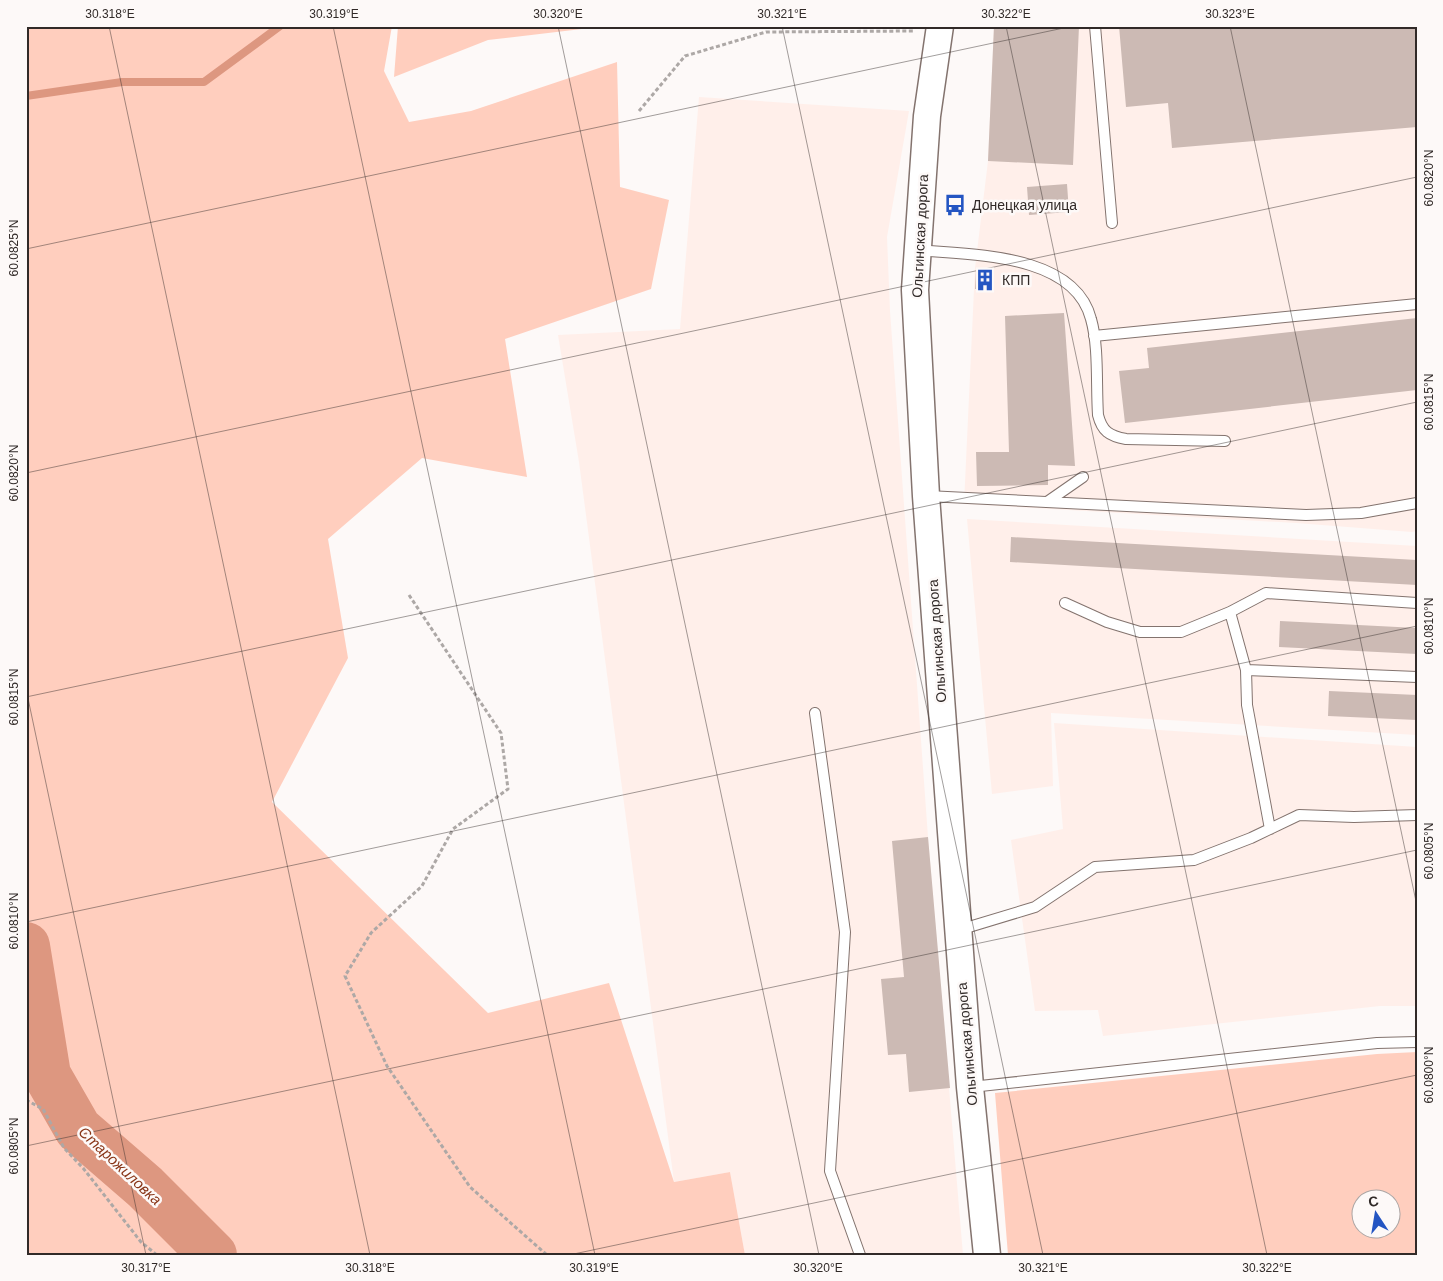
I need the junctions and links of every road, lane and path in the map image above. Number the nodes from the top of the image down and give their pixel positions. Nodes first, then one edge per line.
1 (1095, 26) edge
2 (940, 29) edge
3 (638, 111) dead end
4 (1112, 223) dead end
5 (917, 250) junction
6 (1417, 304) edge
7 (1094, 336) junction
8 (1225, 441) dead end
9 (1083, 477) dead end
10 (926, 496) junction
11 (1047, 502) junction
12 (1417, 503) edge
13 (409, 595) dead end
14 (1065, 603) dead end
15 (1417, 603) edge
16 (1230, 612) junction
17 (1246, 670) junction
18 (1417, 677) edge
19 (815, 714) dead end
20 (1417, 815) edge
21 (1270, 829) junction
22 (958, 930) junction
23 (1417, 1042) edge
24 (970, 1087) junction
25 (26, 1100) edge
26 (157, 1255) edge
27 (547, 1255) edge
28 (860, 1255) edge
29 (987, 1255) edge

1 - 4 lane
2 - 3 path
2 - 5 street, Ольгинская дорога
5 - 7 lane
5 - 10 street, Ольгинская дорога
6 - 7 lane
7 - 8 lane
9 - 11 lane
10 - 11 lane
10 - 22 street, Ольгинская дорога
11 - 12 lane
13 - 27 path
14 - 16 lane
15 - 16 lane
16 - 17 lane
17 - 18 lane
17 - 21 lane
19 - 28 lane
20 - 21 lane
21 - 22 lane
22 - 24 street, Ольгинская дорога
23 - 24 lane
24 - 29 street, Ольгинская дорога
25 - 26 path

